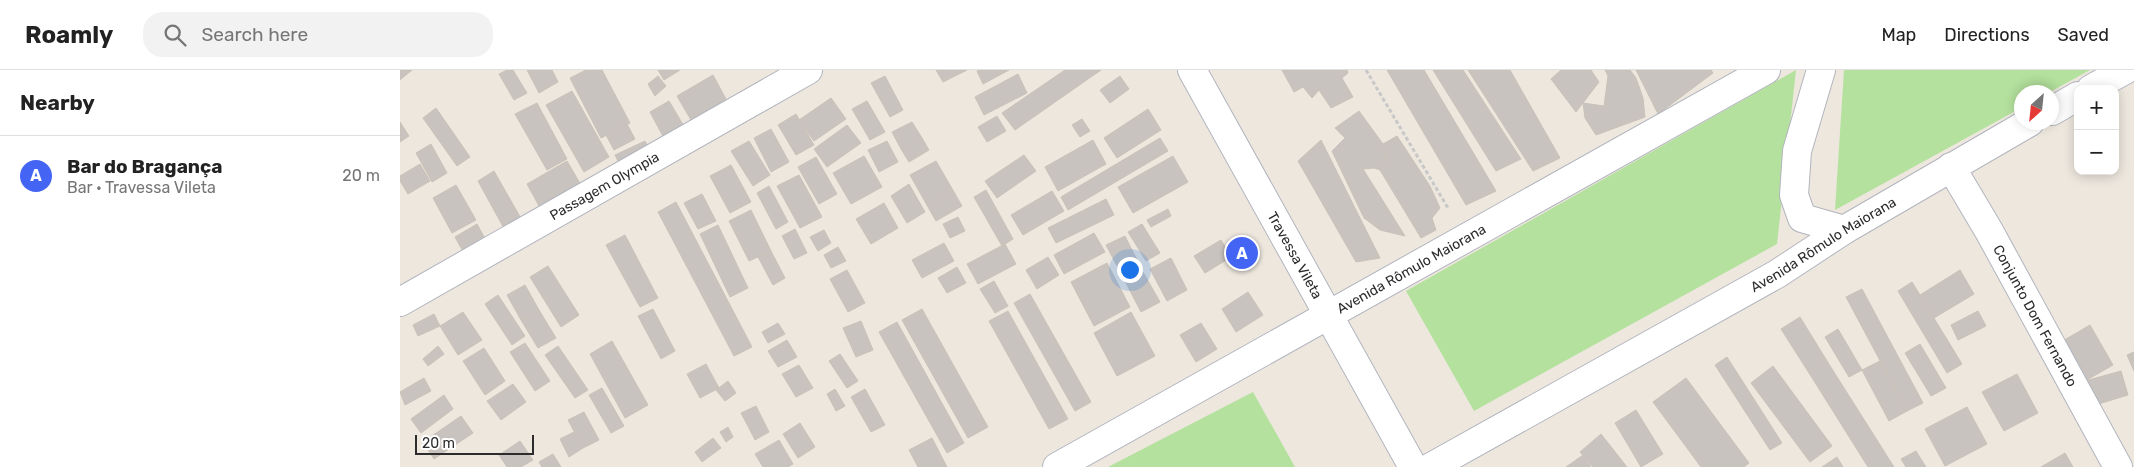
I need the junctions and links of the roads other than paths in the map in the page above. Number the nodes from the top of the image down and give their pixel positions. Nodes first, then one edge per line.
1 (808, 70) edge
2 (1192, 70) edge
3 (1766, 70) edge
4 (1821, 70) edge
5 (2125, 70) edge
6 (2098, 85) edge
7 (2074, 98) edge
8 (2059, 107) edge
9 (2016, 130) edge
10 (1951, 167) junction
11 (1844, 230) junction
12 (400, 302) edge
13 (1330, 314) junction
14 (1057, 467) edge
15 (1414, 467) edge
16 (1431, 467) edge
17 (2118, 467) edge

1 - 12 street, Passagem Olympia
2 - 13 street, Travessa Vileta
3 - 13 street, Avenida Rômulo Maiorana
4 - 11 street
5 - 6 street
7 - 8 street
9 - 10 street, Avenida Rômulo Maiorana
10 - 11 street, Avenida Rômulo Maiorana
10 - 17 street, Conjunto Dom Fernando
11 - 16 street, Avenida Rômulo Maiorana
13 - 14 street, Avenida Rômulo Maiorana
13 - 15 street, Travessa Vileta

